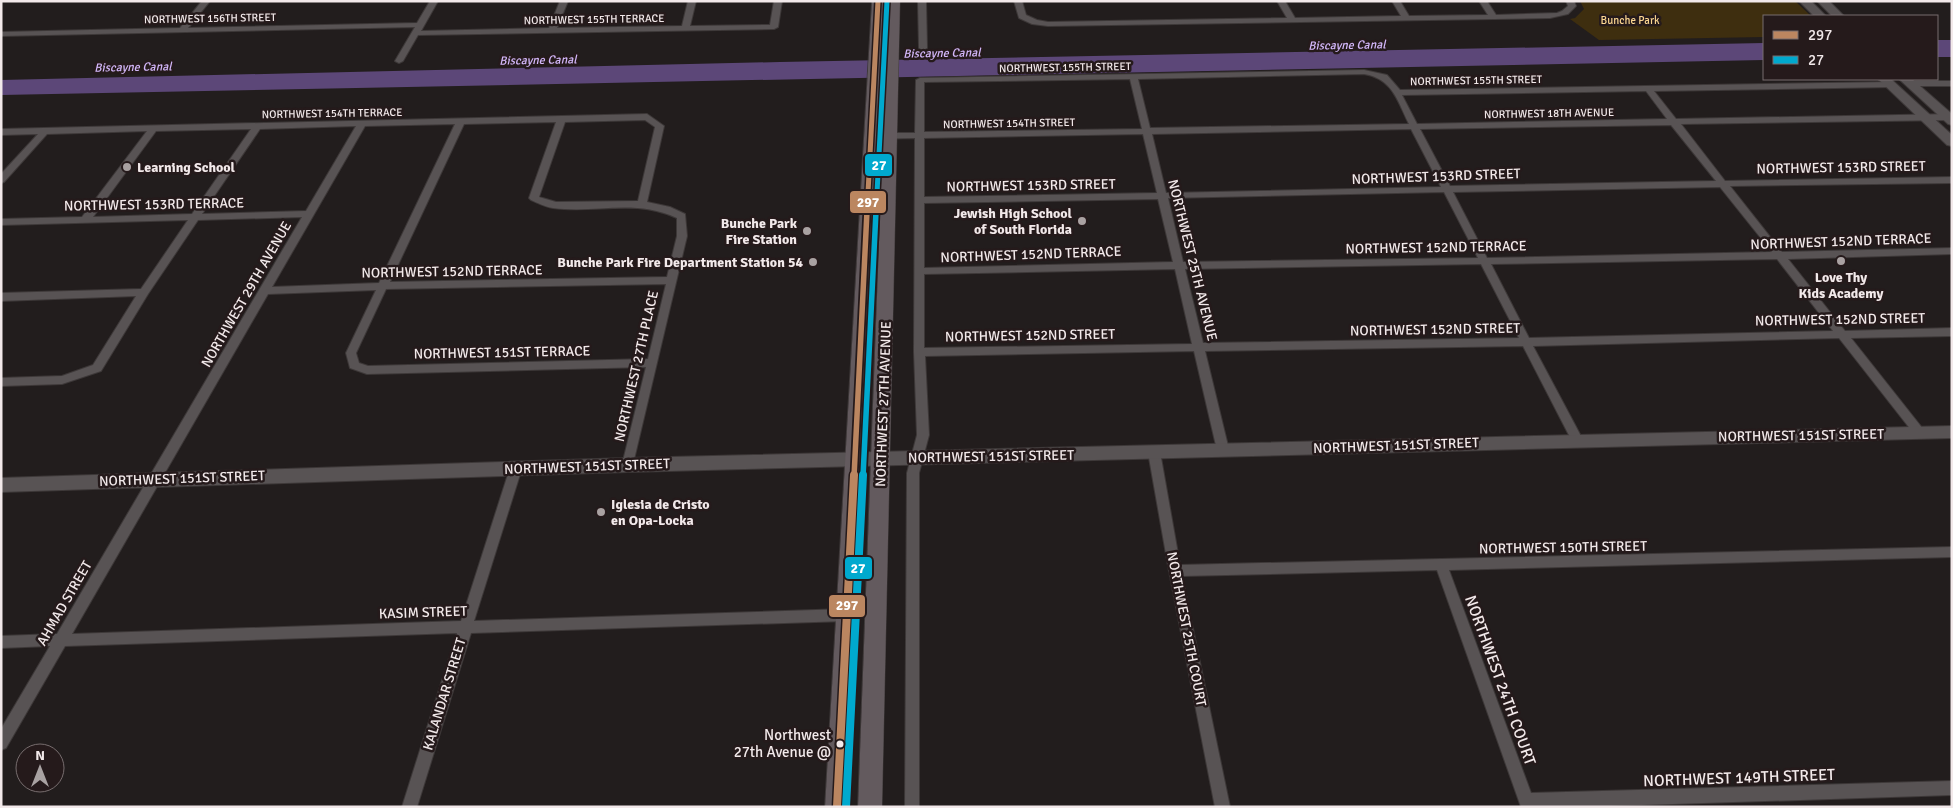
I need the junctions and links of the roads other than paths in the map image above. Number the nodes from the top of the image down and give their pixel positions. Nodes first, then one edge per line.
1 (206, 1) edge
2 (434, 1) edge
3 (564, 1) edge
4 (692, 1) edge
5 (778, 1) edge
6 (878, 1) edge
7 (894, 1) edge
8 (922, 1) edge
9 (1018, 1) edge
10 (1281, 1) edge
11 (1396, 1) edge
12 (1483, 1) edge
13 (1570, 1) edge
14 (1804, 1) edge
15 (1822, 1) edge
16 (1819, 15) edge
17 (1837, 15) edge
18 (1493, 16) junction
19 (1406, 18) junction
20 (1292, 20) junction
21 (420, 25) junction
22 (685, 28) junction
23 (183, 29) junction
24 (552, 31) junction
25 (1, 34) edge
26 (415, 34) junction
27 (923, 48) dead end
28 (399, 61) dead end
29 (1134, 78) junction
30 (1908, 81) edge
31 (1888, 82) edge
32 (1952, 83) edge
33 (1648, 89) junction
34 (1397, 93) junction
35 (1926, 117) junction
36 (1950, 118) edge
37 (561, 120) junction
38 (461, 121) junction
39 (1674, 122) junction
40 (362, 123) junction
41 (257, 126) junction
42 (1413, 126) junction
43 (154, 128) junction
44 (45, 131) junction
45 (1, 132) edge
46 (1148, 132) junction
47 (870, 136) junction
48 (890, 136) junction
49 (922, 136) junction
50 (1952, 142) edge
51 (1, 180) edge
52 (1952, 180) edge
53 (1722, 183) junction
54 (1447, 189) junction
55 (1163, 197) junction
56 (921, 200) junction
57 (642, 203) junction
58 (308, 214) junction
59 (194, 218) junction
60 (85, 220) junction
61 (1, 222) edge
62 (865, 245) junction
63 (887, 245) junction
64 (1952, 251) edge
65 (1780, 256) junction
66 (1483, 260) junction
67 (1179, 264) junction
68 (920, 271) junction
69 (672, 280) junction
70 (383, 286) junction
71 (263, 291) junction
72 (144, 292) junction
73 (1, 297) edge
74 (1952, 332) edge
75 (1842, 334) junction
76 (1527, 342) junction
77 (1200, 348) junction
78 (920, 352) junction
79 (651, 364) junction
80 (1, 382) edge
81 (1919, 432) junction
82 (1952, 432) edge
83 (1577, 440) junction
84 (1223, 450) junction
85 (1154, 452) junction
86 (881, 458) junction
87 (917, 458) junction
88 (853, 459) junction
89 (628, 465) junction
90 (516, 468) junction
91 (155, 479) junction
92 (1, 485) edge
93 (1952, 552) edge
94 (1441, 564) junction
95 (1175, 571) junction
96 (846, 615) junction
97 (465, 627) junction
98 (61, 640) junction
99 (1, 642) edge
100 (1, 743) edge
101 (1952, 788) edge
102 (1528, 804) edge
103 (409, 807) edge
104 (837, 807) edge
105 (870, 807) edge
106 (912, 807) edge
107 (1223, 807) edge

1 - 23 street
2 - 21 street
3 - 24 street
4 - 22 street
5 - 22 street, NORTHWEST 155TH TERRACE
6 - 47 main road, NORTHWEST 27TH AVENUE
7 - 48 main road, NORTHWEST 27TH AVENUE
8 - 27 street
9 - 20 street
10 - 20 street
11 - 19 street
12 - 18 street
13 - 18 street
14 - 16 main road
15 - 17 street
18 - 19 street
19 - 20 street
21 - 23 street, NORTHWEST 156TH STREET
21 - 26 street
22 - 24 street, NORTHWEST 155TH TERRACE
23 - 25 street, NORTHWEST 156TH STREET
24 - 26 street, NORTHWEST 155TH TERRACE
26 - 28 street
29 - 34 street, NORTHWEST 155TH STREET
29 - 46 street, NORTHWEST 25TH AVENUE
29 - 49 street, NORTHWEST 155TH STREET
30 - 32 street
30 - 36 street
31 - 33 street, NORTHWEST 155TH STREET
31 - 35 street
33 - 34 street, NORTHWEST 155TH STREET
33 - 39 street
34 - 42 street
35 - 36 street, NORTHWEST 18TH AVENUE
35 - 39 street, NORTHWEST 18TH AVENUE
35 - 50 street
37 - 38 street, NORTHWEST 154TH TERRACE
37 - 57 street, NORTHWEST 154TH TERRACE
37 - 57 street
38 - 40 street, NORTHWEST 154TH TERRACE
38 - 70 street
39 - 42 street, NORTHWEST 18TH AVENUE
39 - 53 street
40 - 41 street, NORTHWEST 154TH TERRACE
40 - 58 street, NORTHWEST 29TH AVENUE
41 - 43 street, NORTHWEST 154TH TERRACE
41 - 59 street
42 - 46 street, NORTHWEST 18TH AVENUE
42 - 54 street
43 - 44 street, NORTHWEST 154TH TERRACE
43 - 60 street
44 - 45 street, NORTHWEST 154TH TERRACE
44 - 51 street
46 - 49 street, NORTHWEST 154TH STREET
46 - 55 street, NORTHWEST 25TH AVENUE
47 - 48 street, NORTHWEST 154TH STREET
47 - 62 main road, NORTHWEST 27TH AVENUE
48 - 49 street, NORTHWEST 154TH STREET
48 - 63 main road, NORTHWEST 27TH AVENUE
49 - 56 street
52 - 53 street, NORTHWEST 153RD STREET
53 - 54 street, NORTHWEST 153RD STREET
53 - 65 street
54 - 55 street, NORTHWEST 153RD STREET
54 - 66 street
55 - 56 street, NORTHWEST 153RD STREET
55 - 67 street, NORTHWEST 25TH AVENUE
56 - 68 street
57 - 69 street, NORTHWEST 27TH PLACE
58 - 59 street, NORTHWEST 153RD TERRACE
58 - 71 street, NORTHWEST 29TH AVENUE
59 - 60 street, NORTHWEST 153RD TERRACE
59 - 72 street
60 - 61 street, NORTHWEST 153RD TERRACE
62 - 63 main road
62 - 88 main road, NORTHWEST 27TH AVENUE
63 - 86 main road, NORTHWEST 27TH AVENUE
64 - 65 street, NORTHWEST 152ND TERRACE
65 - 66 street, NORTHWEST 152ND TERRACE
65 - 75 street
66 - 67 street, NORTHWEST 152ND TERRACE
66 - 76 street
67 - 68 street, NORTHWEST 152ND TERRACE
67 - 77 street, NORTHWEST 25TH AVENUE
68 - 78 street
69 - 70 street, NORTHWEST 152ND TERRACE
69 - 79 street, NORTHWEST 27TH PLACE
70 - 71 street, NORTHWEST 152ND TERRACE
70 - 79 street, NORTHWEST 151ST TERRACE
71 - 91 street, NORTHWEST 29TH AVENUE
72 - 73 street
72 - 80 street
74 - 75 street, NORTHWEST 152ND STREET
75 - 76 street, NORTHWEST 152ND STREET
75 - 81 street
76 - 77 street, NORTHWEST 152ND STREET
76 - 83 street
77 - 78 street, NORTHWEST 152ND STREET
77 - 84 street, NORTHWEST 25TH AVENUE
78 - 87 street
79 - 89 street, NORTHWEST 27TH PLACE
81 - 82 street, NORTHWEST 151ST STREET
81 - 83 street, NORTHWEST 151ST STREET
83 - 84 street, NORTHWEST 151ST STREET
84 - 85 street, NORTHWEST 151ST STREET
85 - 87 street, NORTHWEST 151ST STREET
85 - 95 street, NORTHWEST 25TH COURT
86 - 87 street, NORTHWEST 151ST STREET
86 - 88 street, NORTHWEST 151ST STREET
86 - 105 main road, NORTHWEST 27TH AVENUE
87 - 106 street
88 - 89 street, NORTHWEST 151ST STREET
88 - 96 main road, NORTHWEST 27TH AVENUE
89 - 90 street, NORTHWEST 151ST STREET
90 - 91 street, NORTHWEST 151ST STREET
90 - 97 street, KALANDAR STREET
91 - 92 street, NORTHWEST 151ST STREET
91 - 98 street, AHMAD STREET
93 - 94 street, NORTHWEST 150TH STREET
94 - 95 street, NORTHWEST 150TH STREET
94 - 102 street, NORTHWEST 24TH COURT
95 - 107 street, NORTHWEST 25TH COURT
96 - 97 street, KASIM STREET
96 - 104 main road, NORTHWEST 27TH AVENUE
97 - 98 street, KASIM STREET
97 - 103 street, KALANDAR STREET
98 - 99 street, KASIM STREET
98 - 100 street, AHMAD STREET
101 - 102 street, NORTHWEST 149TH STREET

